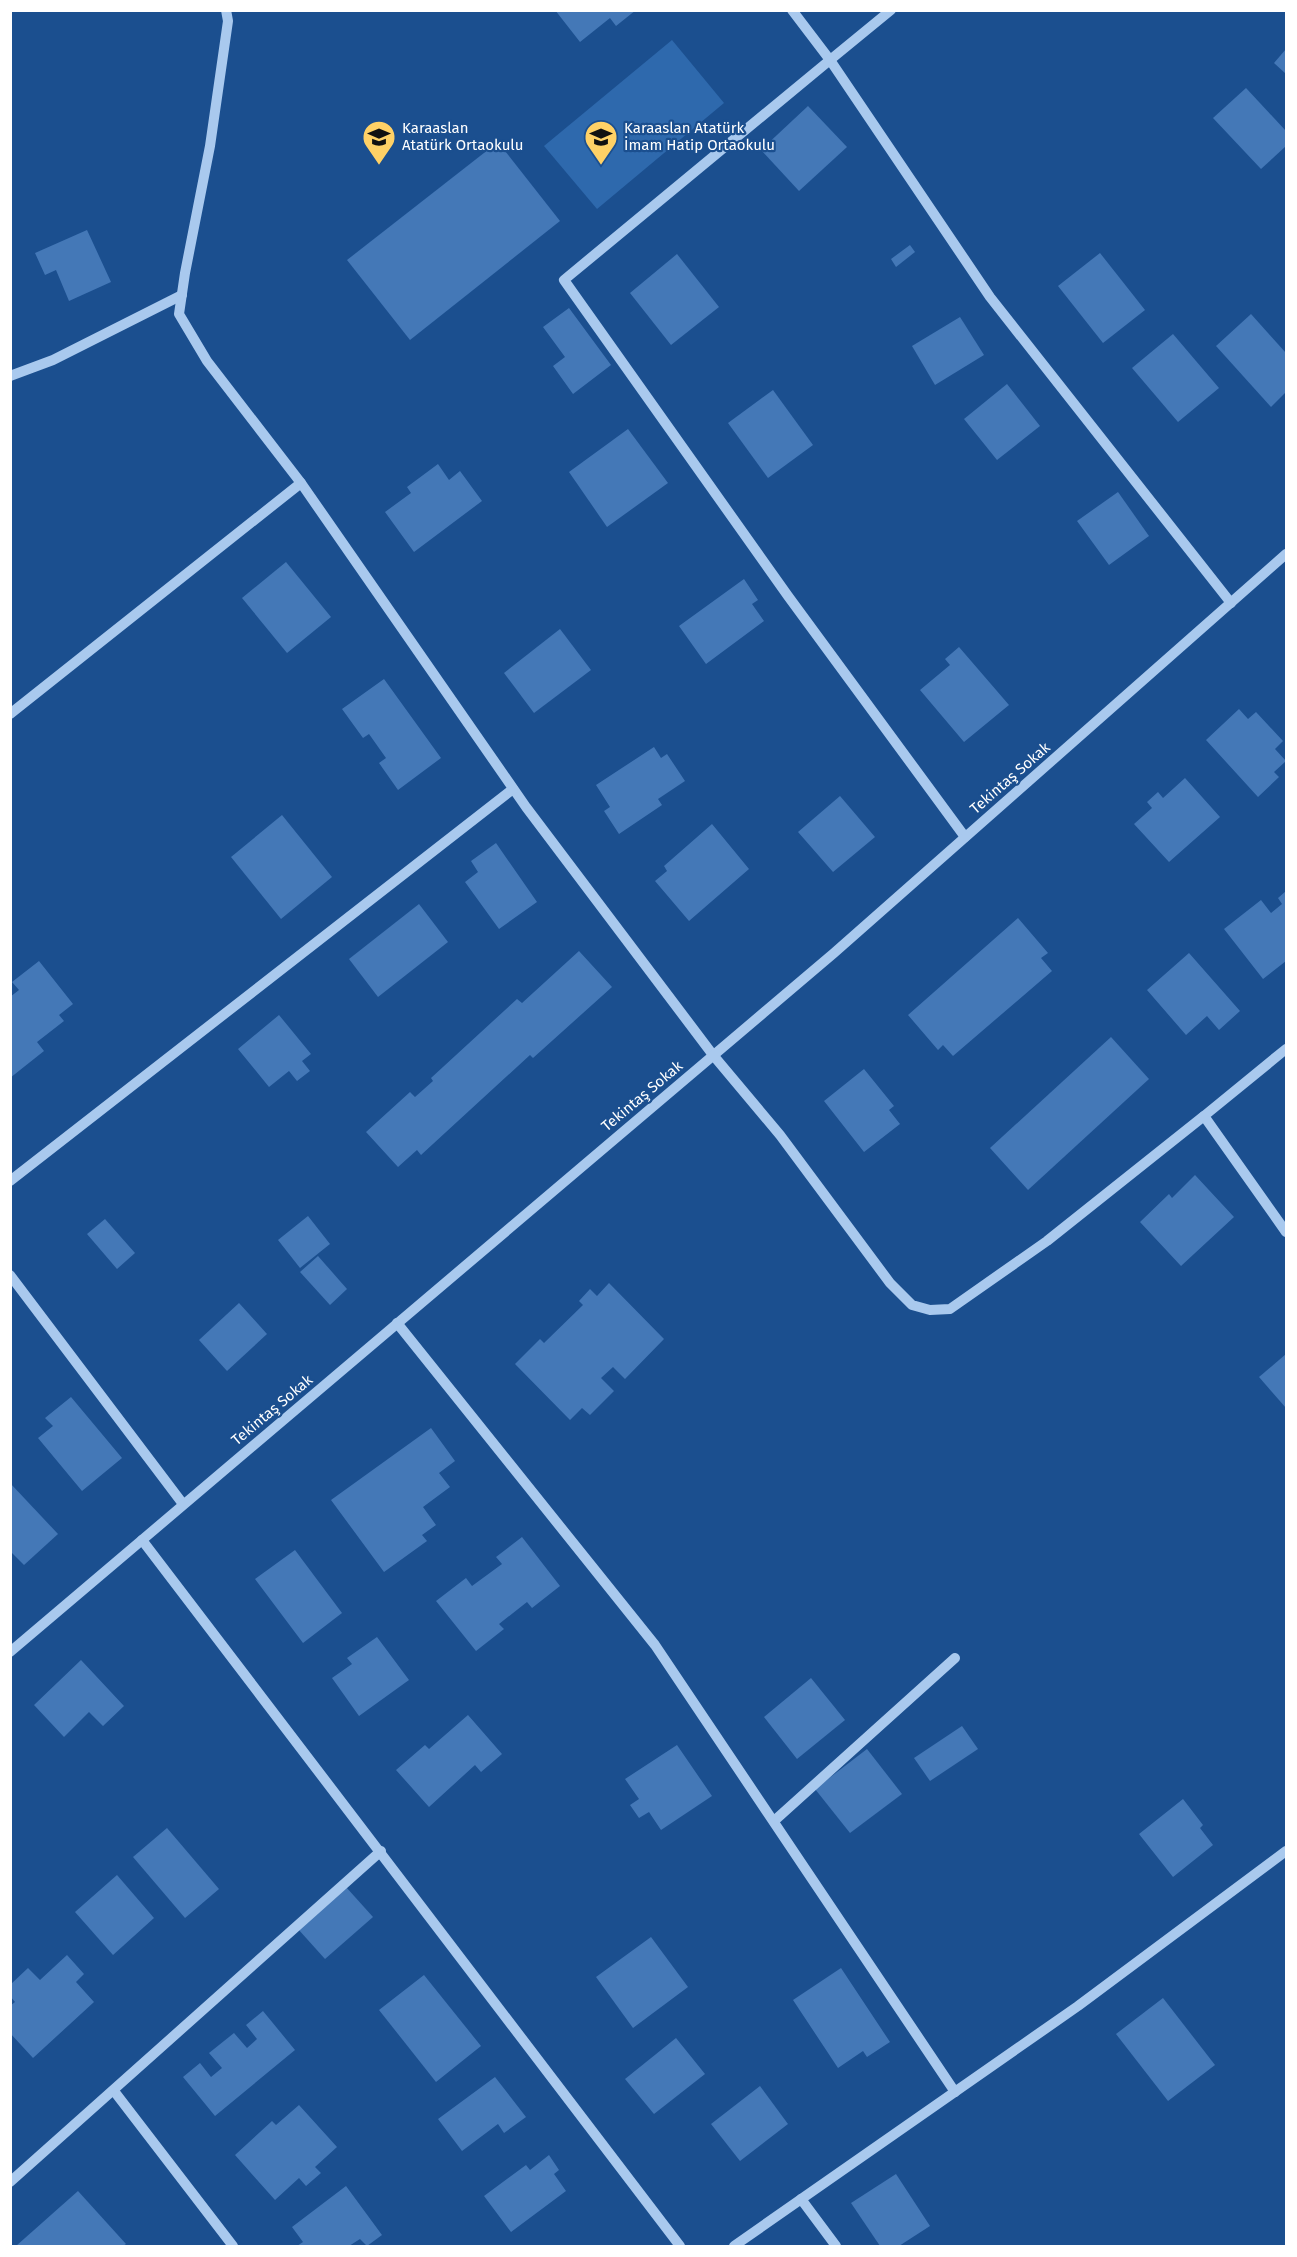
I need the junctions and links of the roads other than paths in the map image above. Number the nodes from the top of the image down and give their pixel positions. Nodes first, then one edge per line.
1 (226, 10) edge
2 (792, 10) edge
3 (891, 10) edge
4 (830, 60) junction
5 (182, 295) junction
6 (10, 376) edge
7 (301, 483) junction
8 (1287, 554) edge
9 (1231, 603) junction
10 (10, 714) edge
11 (513, 789) junction
12 (965, 837) junction
13 (1287, 1049) edge
14 (714, 1055) junction
15 (1204, 1116) junction
16 (10, 1181) edge
17 (1287, 1232) edge
18 (10, 1275) edge
19 (397, 1323) junction
20 (183, 1504) junction
21 (142, 1540) junction
22 (10, 1652) edge
23 (955, 1658) dead end
24 (774, 1821) junction
25 (381, 1851) junction
26 (1287, 1851) edge
27 (114, 2091) junction
28 (956, 2092) junction
29 (10, 2182) edge
30 (801, 2199) junction
31 (232, 2247) edge
32 (680, 2247) edge
33 (734, 2247) edge
34 (836, 2247) edge

1 - 5 street
2 - 4 street
3 - 4 street
4 - 9 street
4 - 12 street
5 - 6 street
5 - 7 street
7 - 10 street
7 - 11 street
8 - 9 street, Tekintaş Sokak
9 - 12 street, Tekintaş Sokak
11 - 14 street
11 - 16 street
12 - 14 street, Tekintaş Sokak
13 - 15 street
14 - 15 street
14 - 19 street, Tekintaş Sokak
15 - 17 street
18 - 20 street
19 - 20 street, Tekintaş Sokak
19 - 24 street
20 - 21 street, Tekintaş Sokak
21 - 22 street, Tekintaş Sokak
21 - 25 street
23 - 24 street
24 - 28 street
25 - 27 street
25 - 32 street
26 - 28 street
27 - 29 street
27 - 31 street
28 - 30 street
30 - 33 street
30 - 34 street

